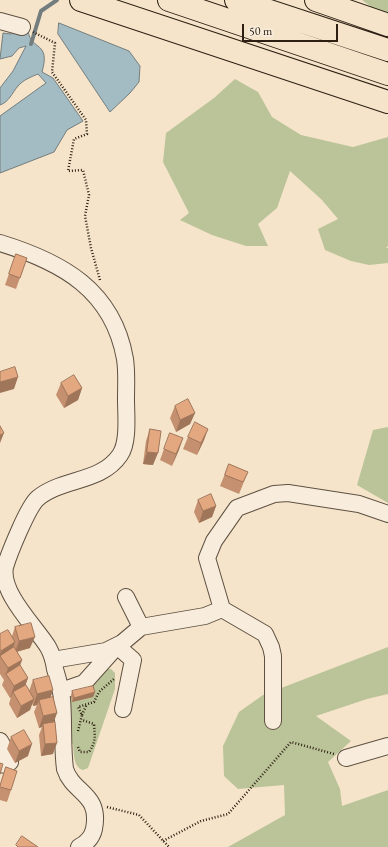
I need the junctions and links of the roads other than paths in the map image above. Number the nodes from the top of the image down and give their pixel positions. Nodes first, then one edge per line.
1 (81, 0) edge
2 (169, 0) edge
3 (236, 0) edge
4 (316, 0) edge
5 (0, 21) edge
6 (388, 25) edge
7 (22, 27) dead end
8 (388, 50) edge
9 (388, 74) edge
10 (388, 102) edge
11 (0, 243) edge
12 (388, 514) edge
13 (126, 597) dead end
14 (222, 609) junction
15 (141, 627) junction
16 (117, 646) junction
17 (53, 660) junction
18 (61, 691) junction
19 (123, 709) dead end
20 (273, 721) dead end
21 (0, 741) edge
22 (388, 746) edge
23 (346, 758) road end
24 (0, 764) edge
25 (78, 847) edge

1 - 10 highway
2 - 9 highway
3 - 8 highway
4 - 6 highway
5 - 7 street
11 - 17 street
12 - 14 street
13 - 15 street
14 - 15 street
14 - 20 street
15 - 16 street
16 - 17 street
16 - 18 street
16 - 19 street
17 - 18 street
18 - 25 street
21 - 24 street
22 - 23 street

